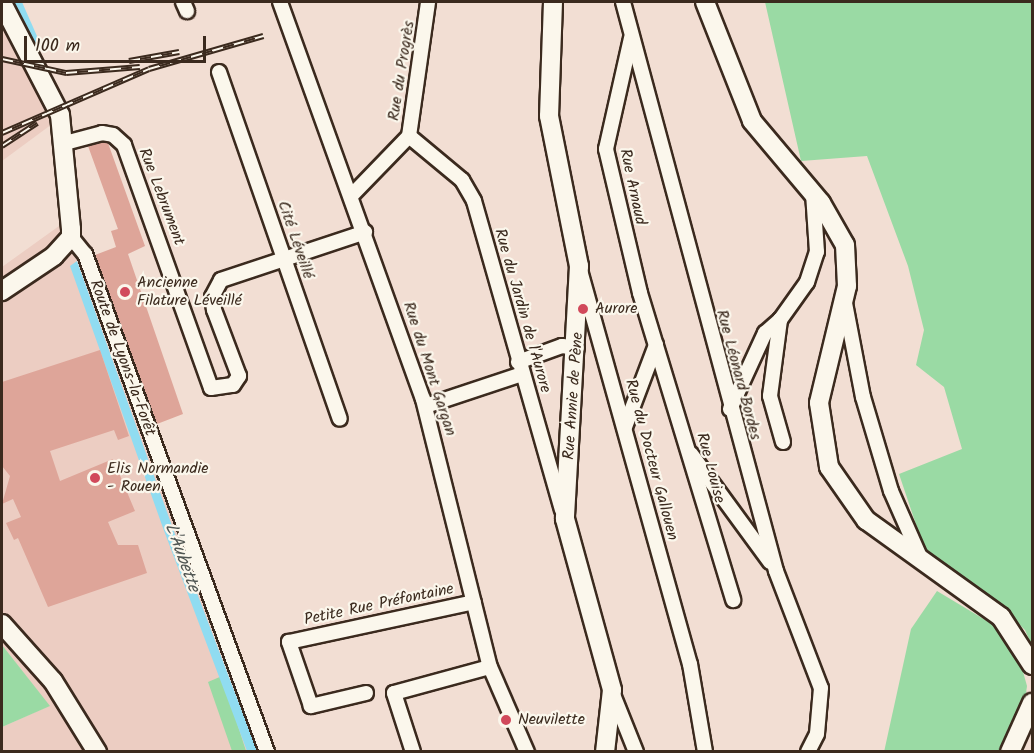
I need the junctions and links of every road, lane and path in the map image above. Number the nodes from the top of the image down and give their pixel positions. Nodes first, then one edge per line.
1 (280, 2) edge
2 (428, 2) edge
3 (553, 2) edge
4 (623, 2) edge
5 (705, 2) edge
6 (2, 3) edge
7 (632, 35) junction
8 (219, 72) dead end
9 (409, 136) junction
10 (65, 143) junction
11 (813, 193) junction
12 (352, 195) junction
13 (365, 232) junction
14 (71, 237) junction
15 (283, 258) junction
16 (579, 266) junction
17 (2, 291) edge
18 (845, 300) junction
19 (780, 320) junction
20 (656, 345) junction
21 (577, 348) junction
22 (520, 368) junction
23 (426, 406) junction
24 (730, 409) junction
25 (340, 419) dead end
26 (625, 427) junction
27 (783, 442) dead end
28 (689, 451) junction
29 (565, 519) junction
30 (922, 561) junction
31 (776, 571) junction
32 (733, 600) dead end
33 (474, 602) junction
34 (2, 624) edge
35 (1032, 665) edge
36 (490, 667) junction
37 (612, 690) junction
38 (366, 693) dead end
39 (1032, 703) edge
40 (97, 752) edge
41 (267, 752) edge
42 (413, 752) edge
43 (527, 752) edge
44 (605, 752) edge
45 (636, 752) edge
46 (705, 752) edge
47 (808, 752) edge
48 (1010, 752) edge

1 - 12 street, Rue du Mont Gargan
2 - 9 street, Rue du Progrès
3 - 16 street, Rue Annie de Pène
4 - 7 street, Rue Léonard Bordes
5 - 11 street
6 - 10 street
7 - 20 street, Rue Arnaud
7 - 24 street, Rue Léonard Bordes
8 - 15 street, Cité Léveillé
9 - 12 street, Rue du Progrès
9 - 22 street, Rue du Jardin de l'Aurore
10 - 14 street
10 - 15 street, Rue Lebrument
11 - 18 street
11 - 19 street
12 - 13 street, Rue du Mont Gargan
13 - 15 street, Rue Lebrument
13 - 23 street, Rue du Mont Gargan
14 - 17 street
14 - 41 street, Route de Lyons-la-Forêt
15 - 25 street, Cité Léveillé
16 - 21 street, Rue Annie de Pène
16 - 26 street, Rue du Docteur Gallouen
18 - 30 street
18 - 30 street
19 - 24 street
19 - 27 street
20 - 26 street
20 - 28 street, Rue Louise
21 - 22 street
21 - 29 street, Rue Annie de Pène
22 - 23 street
22 - 29 street, Rue du Jardin de l'Aurore
23 - 33 street, Rue du Mont Gargan
24 - 31 street, Rue Léonard Bordes
26 - 46 street, Rue du Docteur Gallouen
28 - 31 street
28 - 32 street, Rue Louise
29 - 37 street, Rue Annie de Pène
30 - 35 street
31 - 47 street, Rue Léonard Bordes
33 - 36 street, Rue du Mont Gargan
33 - 38 street, Petite Rue Préfontaine
34 - 40 street
36 - 42 street
36 - 43 street, Rue du Mont Gargan
37 - 44 street, Rue Annie de Pène
37 - 45 street
39 - 48 street

